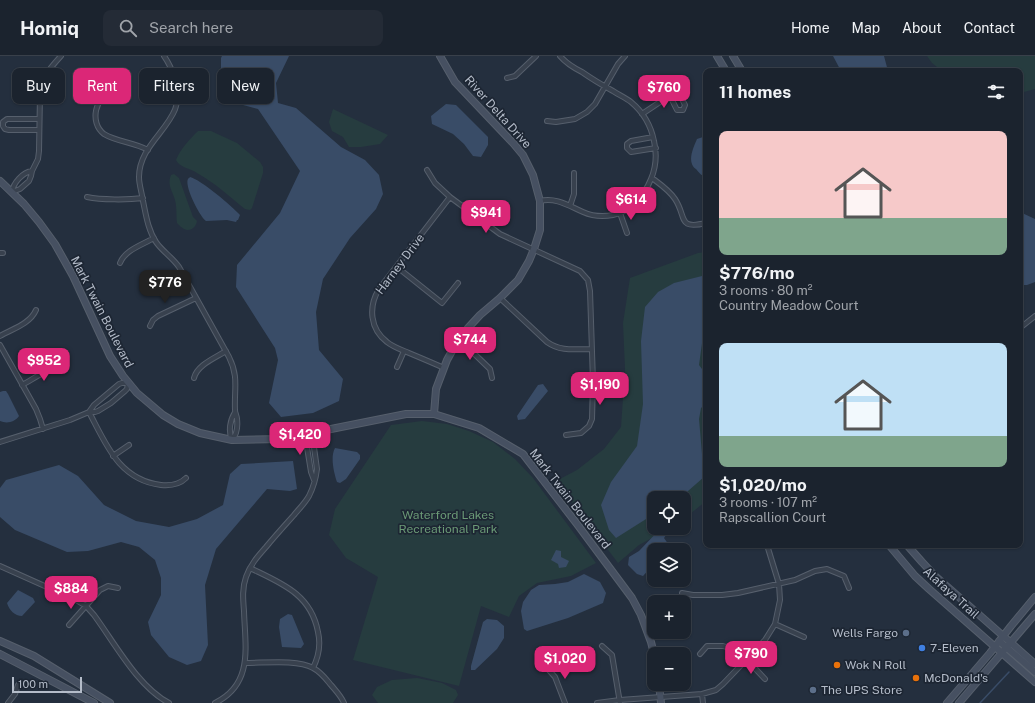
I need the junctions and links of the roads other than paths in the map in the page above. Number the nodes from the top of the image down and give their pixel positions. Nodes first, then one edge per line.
1 (61, 56) edge
2 (164, 56) edge
3 (440, 56) edge
4 (536, 56) edge
5 (560, 56) edge
6 (625, 56) edge
7 (717, 56) edge
8 (733, 56) edge
9 (724, 68) edge
10 (740, 68) edge
11 (507, 78) dead end
12 (604, 86) junction
13 (670, 96) junction
14 (99, 104) edge
15 (642, 114) junction
16 (39, 119) junction
17 (546, 121) dead end
18 (39, 130) junction
19 (653, 137) junction
20 (656, 148) junction
21 (148, 150) junction
22 (32, 170) junction
23 (427, 170) dead end
24 (574, 173) dead end
25 (652, 178) junction
26 (0, 181) edge
27 (12, 192) junction
28 (87, 197) dead end
29 (450, 197) junction
30 (143, 198) junction
31 (540, 201) junction
32 (570, 206) junction
33 (620, 213) junction
34 (703, 224) edge
35 (627, 233) dead end
36 (154, 238) junction
37 (534, 249) junction
38 (120, 263) dead end
39 (397, 267) junction
40 (458, 283) dead end
41 (196, 298) junction
42 (500, 298) junction
43 (36, 310) dead end
44 (1035, 316) edge
45 (150, 326) dead end
46 (1023, 326) edge
47 (0, 336) edge
48 (459, 339) junction
49 (0, 345) edge
50 (592, 349) junction
51 (226, 351) junction
52 (404, 351) junction
53 (397, 367) dead end
54 (64, 368) dead end
55 (444, 368) junction
56 (194, 378) dead end
57 (492, 378) dead end
58 (128, 383) junction
59 (22, 385) junction
60 (89, 412) junction
61 (235, 412) junction
62 (434, 414) junction
63 (43, 429) junction
64 (309, 434) junction
65 (566, 434) dead end
66 (232, 440) junction
67 (0, 442) edge
68 (129, 445) dead end
69 (113, 456) junction
70 (186, 478) dead end
71 (314, 480) junction
72 (768, 548) edge
73 (892, 548) edge
74 (910, 548) edge
75 (0, 566) edge
76 (250, 568) junction
77 (779, 584) junction
78 (118, 588) dead end
79 (849, 588) dead end
80 (682, 593) dead end
81 (1035, 597) edge
82 (86, 606) junction
83 (1035, 614) edge
84 (775, 624) junction
85 (69, 626) dead end
86 (804, 637) dead end
87 (1001, 638) junction
88 (0, 641) edge
89 (1009, 645) junction
90 (602, 646) dead end
91 (652, 647) edge
92 (994, 647) junction
93 (1002, 653) junction
94 (0, 654) edge
95 (700, 654) dead end
96 (747, 660) junction
97 (245, 663) junction
98 (1035, 664) edge
99 (546, 667) dead end
100 (313, 668) junction
101 (1035, 672) edge
102 (765, 679) dead end
103 (1035, 682) edge
104 (18, 685) dead end
105 (702, 694) junction
106 (660, 700) edge
107 (620, 702) edge
108 (8, 703) edge
109 (94, 703) edge
110 (110, 703) edge
111 (169, 703) edge
112 (215, 703) edge
113 (344, 703) edge
114 (565, 703) edge
115 (597, 703) edge
116 (703, 703) edge
117 (947, 703) edge
118 (960, 703) edge

1 - 16 street
2 - 21 street
3 - 31 street, River Delta Drive
4 - 11 street
5 - 12 street
6 - 12 street
7 - 9 street
8 - 10 street
12 - 15 street
12 - 17 street
13 - 13 street
13 - 15 street
14 - 21 street
15 - 19 street
16 - 18 street
16 - 18 street
18 - 22 street
19 - 20 street
19 - 20 street
20 - 25 street
21 - 30 street
22 - 27 street
22 - 27 street
23 - 29 street
24 - 32 street
25 - 33 street
25 - 34 street
26 - 27 street, Mark Twain Boulevard
27 - 58 street, Mark Twain Boulevard
28 - 30 street
29 - 37 street
29 - 39 street, Harney Drive
30 - 36 street
31 - 32 street
31 - 37 street, River Delta Drive
32 - 33 street
33 - 35 street
36 - 38 street
36 - 41 street
37 - 42 street, River Delta Drive
37 - 50 street
39 - 40 street
39 - 52 street, Harney Drive
41 - 45 street
41 - 51 street
42 - 48 street, River Delta Drive
42 - 50 street
43 - 47 street
44 - 46 street
48 - 55 street, River Delta Drive
48 - 57 street
49 - 59 street
50 - 65 street
51 - 56 street
51 - 61 street
52 - 53 street
52 - 55 street, Harney Drive
54 - 59 street
55 - 62 street, River Delta Drive
58 - 60 street
58 - 60 street
58 - 66 street, Mark Twain Boulevard
59 - 63 street
60 - 63 street
60 - 69 street
61 - 66 street
61 - 66 street
62 - 64 street, Mark Twain Boulevard
62 - 91 street, Mark Twain Boulevard
63 - 67 street
64 - 66 street, Mark Twain Boulevard
64 - 71 street
64 - 71 street
68 - 69 street
69 - 70 street
71 - 76 street
72 - 77 street
73 - 92 street, Alafaya Trail
74 - 87 street, Alafaya Trail
75 - 82 street
76 - 97 street
76 - 100 street
77 - 79 street
77 - 80 street
77 - 84 street
78 - 82 street
81 - 87 street
82 - 85 street
82 - 111 street
83 - 89 street
84 - 86 street
84 - 96 street
87 - 89 street, Alafaya Trail
87 - 92 street
88 - 110 street
89 - 93 street
89 - 98 street
89 - 101 street
90 - 107 street
92 - 93 street, Alafaya Trail
92 - 117 street
93 - 103 street, Alafaya Trail
93 - 118 street
94 - 109 street
95 - 96 street
96 - 102 street
96 - 105 street
97 - 100 street
97 - 112 street
99 - 114 street
100 - 113 street
104 - 108 street
105 - 106 street
105 - 116 street
106 - 107 street
107 - 115 street

